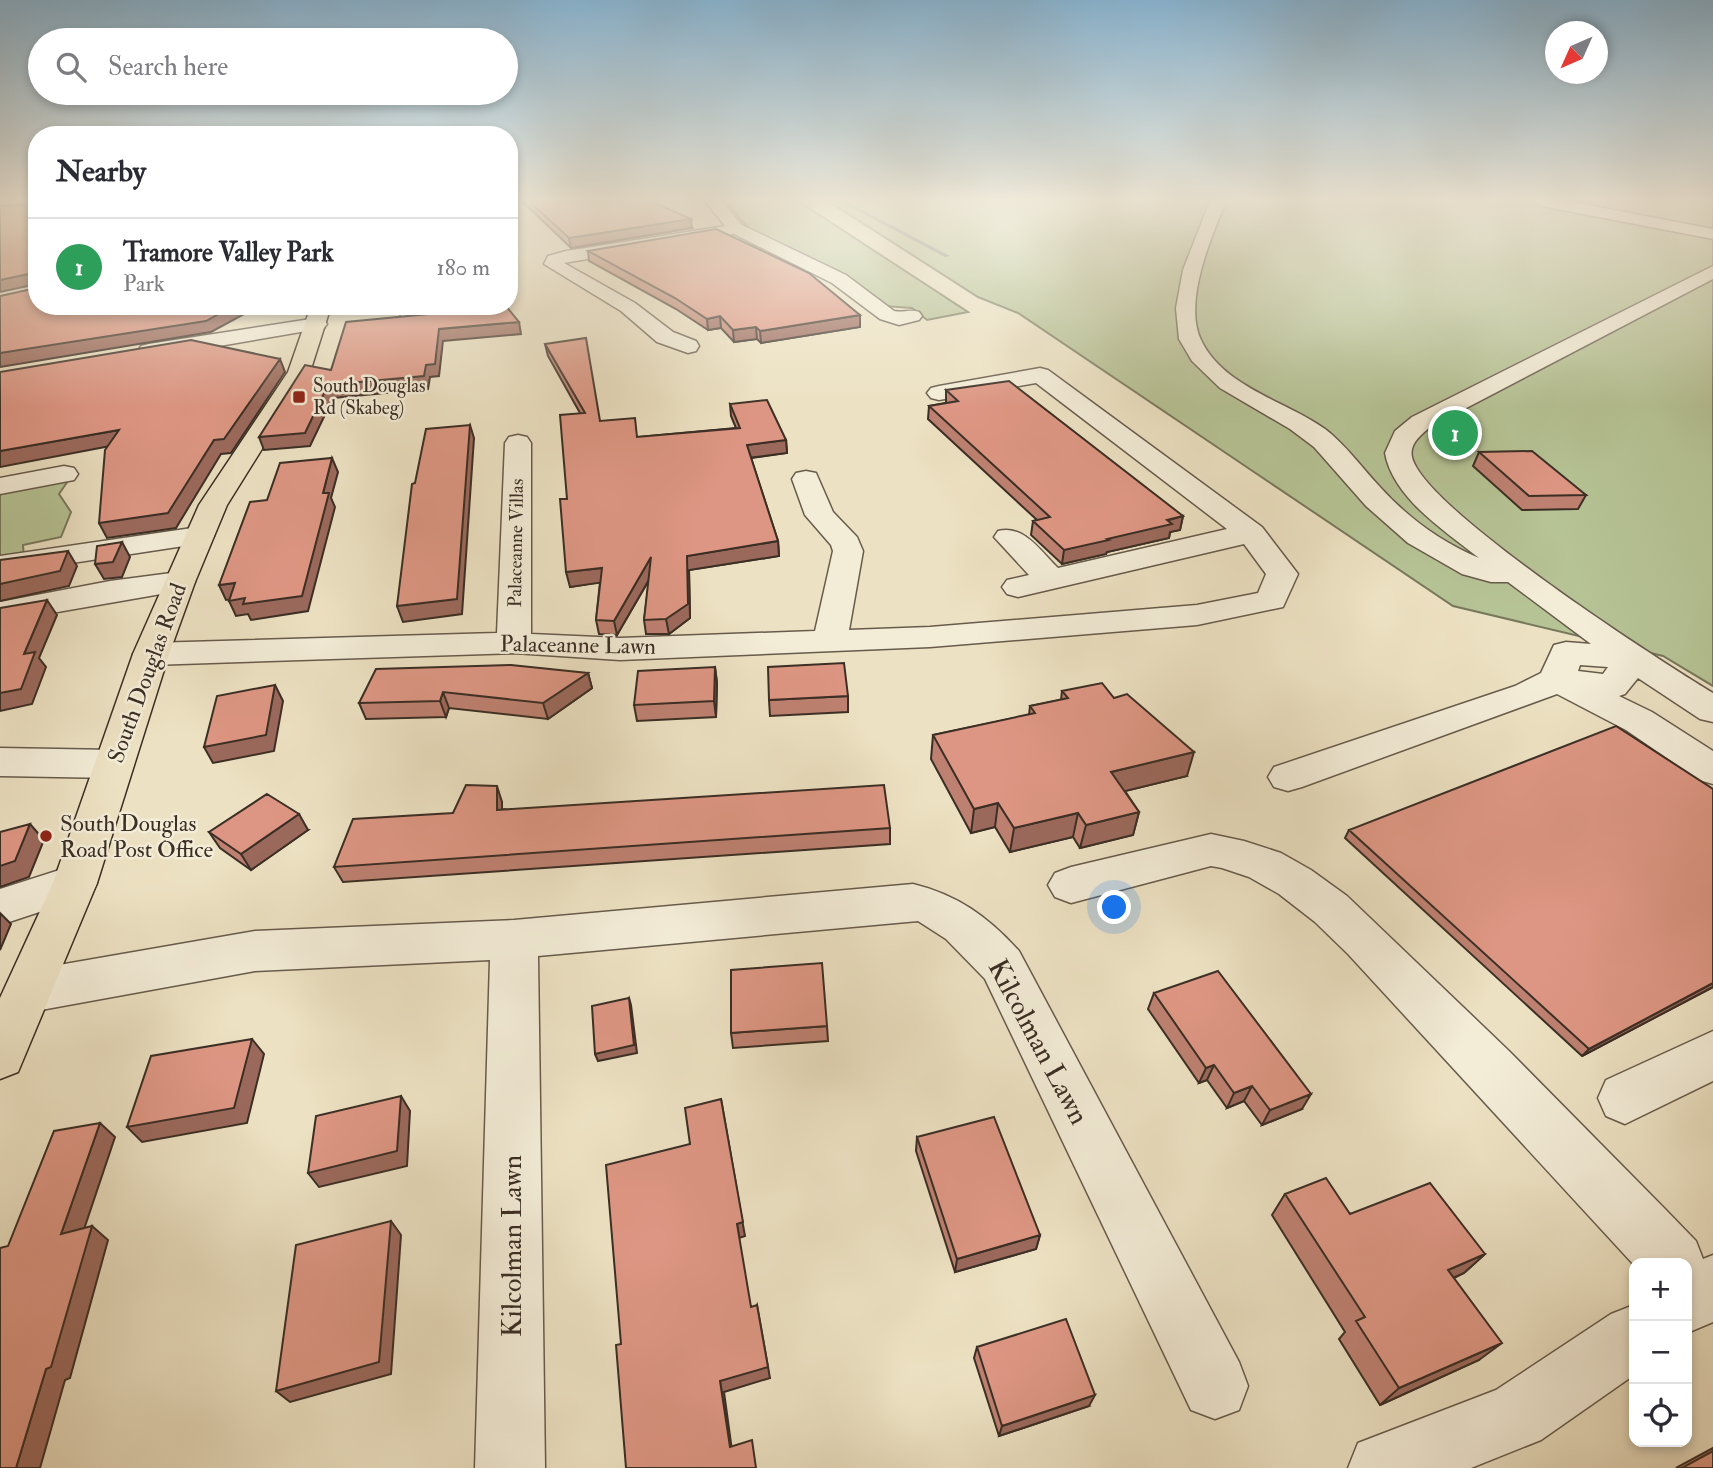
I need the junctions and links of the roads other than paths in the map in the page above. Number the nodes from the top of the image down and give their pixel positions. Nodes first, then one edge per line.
1 (563, 270) edge
2 (819, 270) edge
3 (1194, 270) edge
4 (1713, 272) edge
5 (28, 290) edge
6 (0, 292) edge
7 (28, 293) edge
8 (0, 301) edge
9 (319, 315) edge
10 (400, 315) edge
11 (428, 315) edge
12 (435, 316) edge
13 (912, 316) dead end
14 (387, 320) edge
15 (688, 346) dead end
16 (127, 355) edge
17 (939, 394) dead end
18 (518, 443) dead end
19 (64, 474) dead end
20 (806, 479) dead end
21 (0, 486) edge
22 (1251, 533) junction
23 (199, 536) junction
24 (1009, 537) dead end
25 (0, 565) edge
26 (1516, 573) junction
27 (1051, 579) junction
28 (179, 582) junction
29 (1018, 587) dead end
30 (0, 612) edge
31 (830, 640) junction
32 (514, 643) junction
33 (151, 654) junction
34 (1635, 659) junction
35 (1557, 680) junction
36 (1713, 710) edge
37 (0, 762) edge
38 (114, 765) junction
39 (1713, 770) edge
40 (1288, 777) dead end
41 (75, 883) junction
42 (1071, 885) dead end
43 (0, 907) edge
44 (514, 939) junction
45 (30, 991) junction
46 (0, 1055) edge
47 (1713, 1055) edge
48 (1625, 1098) dead end
49 (1668, 1258) edge
50 (1629, 1340) edge
51 (1215, 1386) dead end
52 (510, 1468) edge
53 (1383, 1468) edge

1 - 15 street
2 - 13 street
3 - 26 street
4 - 26 street
5 - 6 street
7 - 8 street
9 - 16 street
9 - 23 main road, South Douglas Road
10 - 14 street
11 - 12 street
17 - 22 street
18 - 32 street, Palaceanne Villas
19 - 21 street
20 - 31 street
22 - 27 street
22 - 31 street, Palaceanne Lawn
23 - 25 street
23 - 28 main road, South Douglas Road
24 - 27 street
26 - 34 street
27 - 29 street
28 - 30 street
28 - 33 main road, South Douglas Road
31 - 32 street, Palaceanne Lawn
32 - 33 street, Palaceanne Lawn
33 - 38 main road, South Douglas Road
34 - 35 street
34 - 36 street
35 - 39 street
35 - 40 street
37 - 38 street
38 - 41 main road, South Douglas Road
41 - 43 street
41 - 45 main road, South Douglas Road
42 - 49 street
44 - 45 street, Kilcolman Lawn
44 - 51 street, Kilcolman Lawn
44 - 52 street, Kilcolman Lawn
45 - 46 main road, South Douglas Road
47 - 48 street
50 - 53 street

